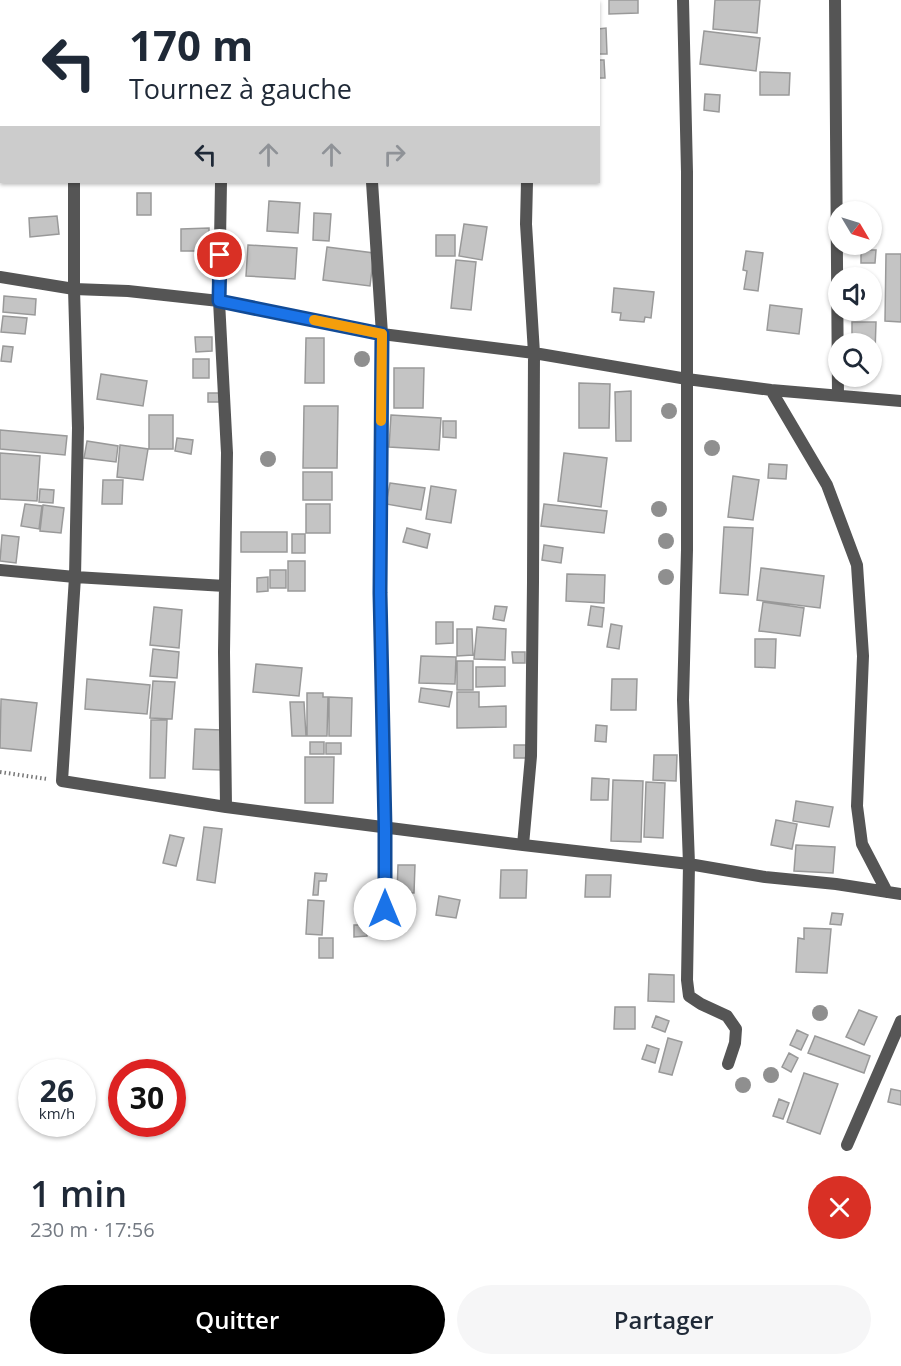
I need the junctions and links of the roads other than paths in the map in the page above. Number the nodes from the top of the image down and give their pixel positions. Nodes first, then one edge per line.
1 (683, 0) edge
2 (835, 0) edge
3 (74, 183) edge
4 (221, 183) edge
5 (372, 183) edge
6 (527, 183) edge
7 (0, 277) edge
8 (74, 289) junction
9 (219, 301) junction
10 (382, 334) junction
11 (534, 353) junction
12 (687, 379) junction
13 (771, 390) junction
14 (838, 395) junction
15 (901, 401) edge
16 (0, 570) edge
17 (75, 577) junction
18 (225, 586) junction
19 (226, 807) junction
20 (385, 828) junction
21 (523, 845) junction
22 (689, 864) junction
23 (887, 892) junction
24 (901, 894) edge
25 (385, 909) dead end
26 (901, 1021) edge
27 (728, 1065) dead end
28 (847, 1145) dead end

1 - 12 street
2 - 14 street
3 - 8 street
4 - 9 street
5 - 10 street
6 - 11 street
7 - 8 street
8 - 9 street
8 - 17 street
9 - 10 street
9 - 18 street
10 - 11 street
10 - 20 street
11 - 12 street
11 - 21 street
12 - 13 street
12 - 22 street
13 - 14 street
13 - 23 street
14 - 15 street
16 - 17 street
17 - 18 street
17 - 19 street
18 - 19 street
19 - 20 street
20 - 21 street
20 - 25 street
21 - 22 street
22 - 23 street
22 - 27 street
23 - 24 street
26 - 28 street

